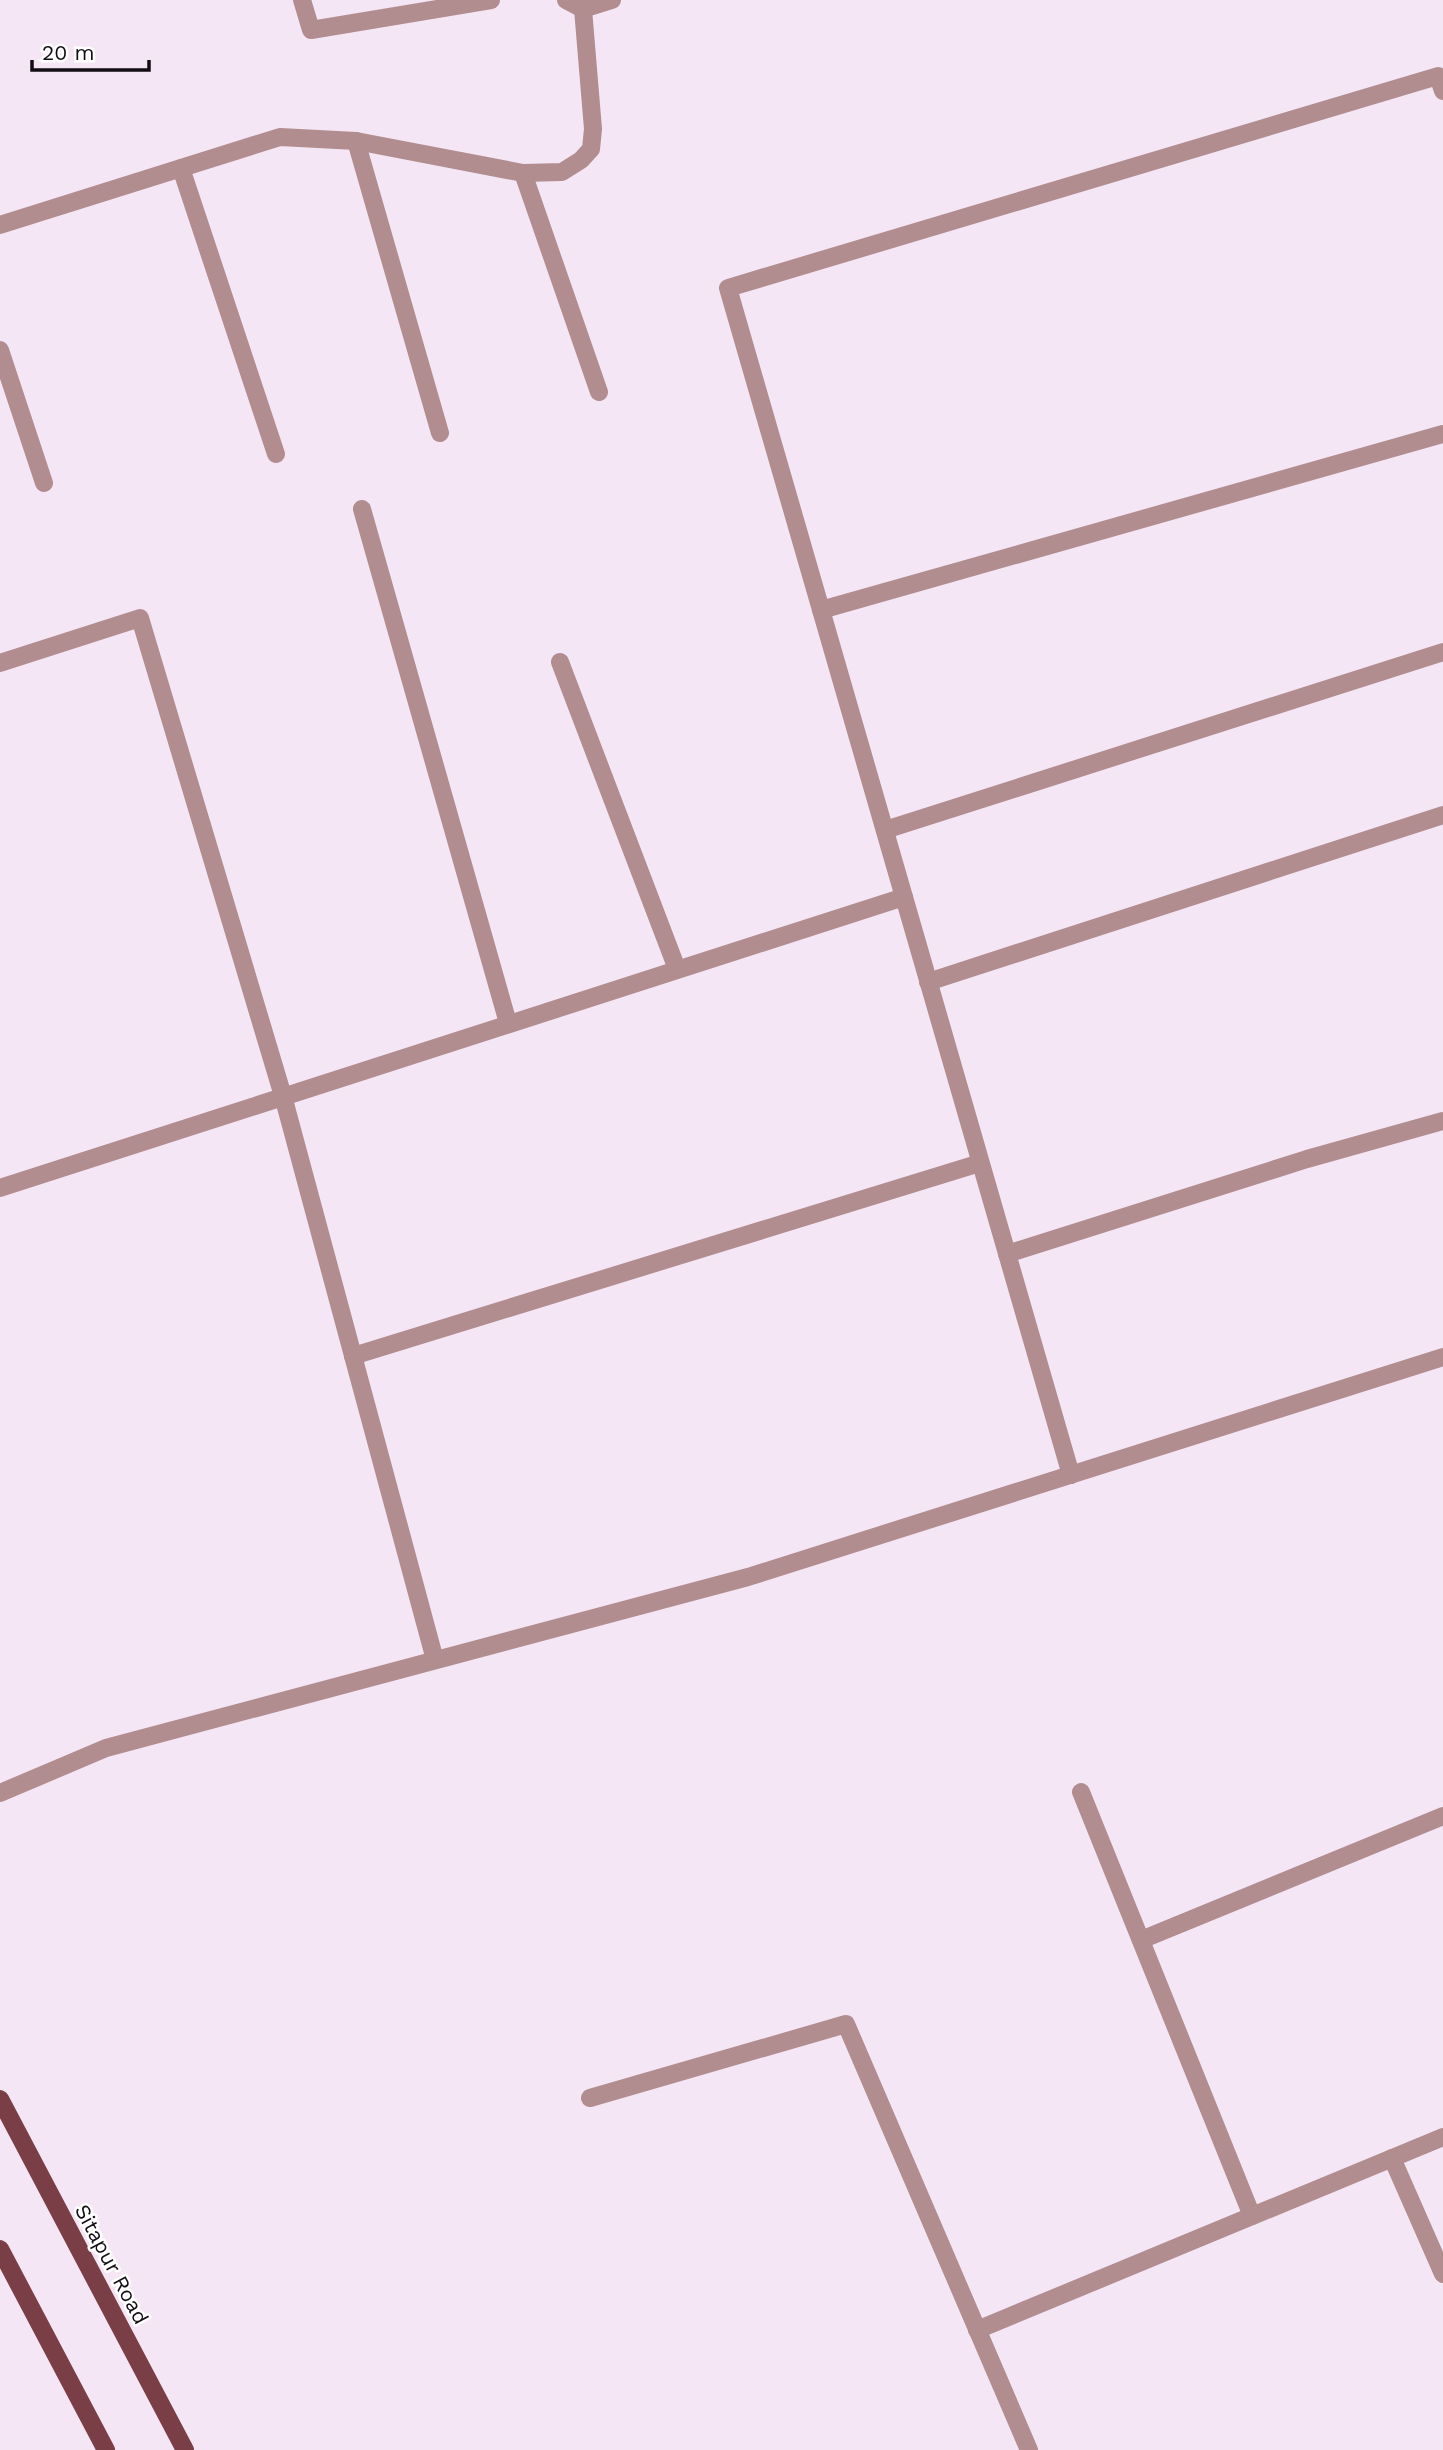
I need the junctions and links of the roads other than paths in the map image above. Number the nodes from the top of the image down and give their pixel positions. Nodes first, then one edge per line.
1 (302, 0) edge
2 (491, 0) edge
3 (566, 0) edge
4 (612, 0) edge
5 (583, 9) junction
6 (1443, 91) edge
7 (356, 141) junction
8 (181, 168) junction
9 (523, 173) junction
10 (0, 225) edge
11 (0, 350) edge
12 (598, 392) dead end
13 (440, 433) dead end
14 (1443, 434) edge
15 (276, 454) dead end
16 (44, 483) dead end
17 (362, 509) dead end
18 (821, 610) junction
19 (1443, 652) edge
20 (560, 662) dead end
21 (0, 663) edge
22 (1443, 816) edge
23 (884, 830) junction
24 (904, 897) junction
25 (677, 968) junction
26 (928, 982) junction
27 (508, 1023) junction
28 (283, 1096) junction
29 (1443, 1121) edge
30 (980, 1163) junction
31 (0, 1188) edge
32 (1007, 1254) junction
33 (353, 1356) junction
34 (1443, 1357) edge
35 (1071, 1475) junction
36 (435, 1660) junction
37 (1081, 1792) dead end
38 (0, 1793) edge
39 (1443, 1816) edge
40 (1140, 1940) junction
41 (590, 2098) dead end
42 (0, 2099) edge
43 (1443, 2137) edge
44 (1392, 2158) junction
45 (1252, 2216) junction
46 (0, 2249) edge
47 (1443, 2274) edge
48 (977, 2330) junction
49 (106, 2450) edge
50 (185, 2450) edge
51 (1029, 2450) edge

1 - 2 street
3 - 5 street
4 - 5 street
5 - 9 street
6 - 18 street
7 - 8 street
7 - 9 street
7 - 13 street
8 - 10 street
8 - 15 street
9 - 12 street
11 - 16 street
14 - 18 street
17 - 27 street
18 - 23 street
19 - 23 street
20 - 25 street
21 - 28 street
22 - 26 street
23 - 24 street
24 - 25 street
24 - 26 street
25 - 27 street
26 - 30 street
27 - 28 street
28 - 31 street
28 - 33 street
29 - 32 street
30 - 32 street
30 - 33 street
32 - 35 street
33 - 36 street
34 - 35 street
35 - 36 street
36 - 38 street
37 - 40 street
39 - 40 street
40 - 45 street
41 - 48 street
42 - 50 main road, Sitapur Road
43 - 44 street
44 - 45 street
44 - 47 street
45 - 48 street
46 - 49 main road
48 - 51 street

